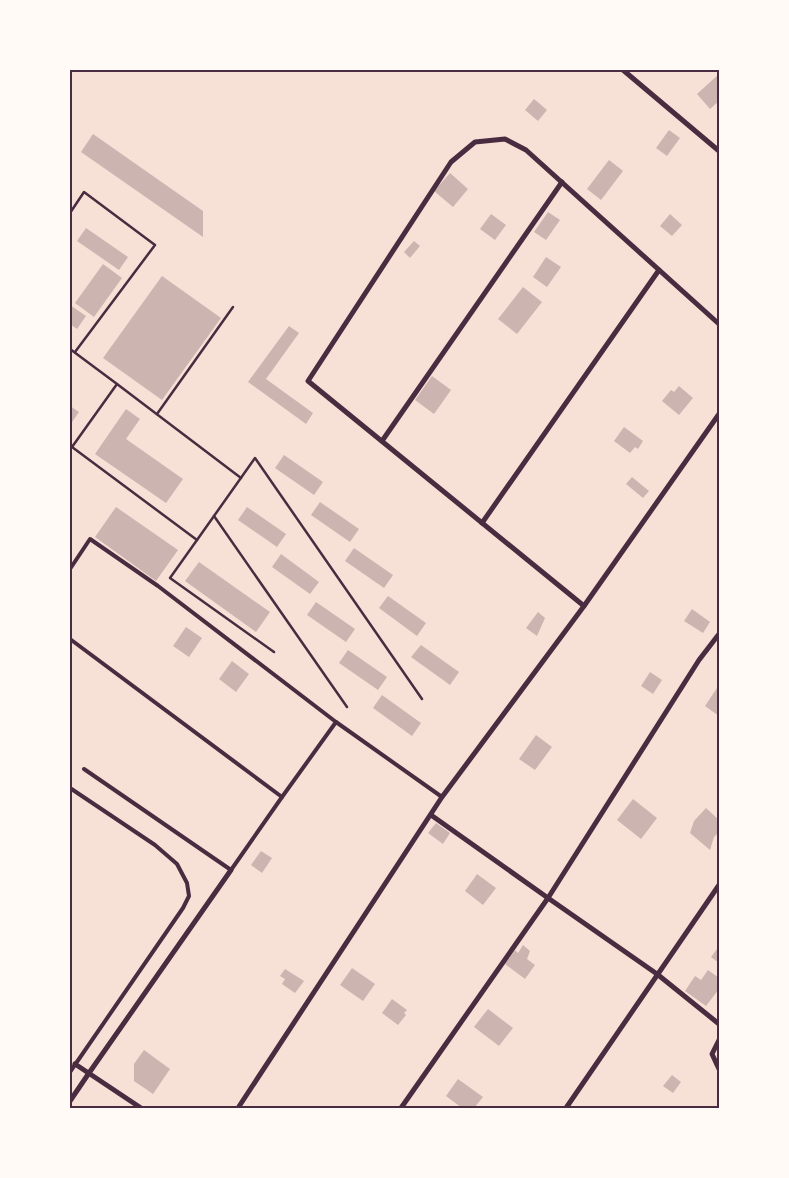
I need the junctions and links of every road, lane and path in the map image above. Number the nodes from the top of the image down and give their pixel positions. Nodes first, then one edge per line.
1 (623, 70) edge
2 (719, 151) edge
3 (562, 182) junction
4 (70, 213) edge
5 (659, 270) junction
6 (233, 307) dead end
7 (719, 324) edge
8 (70, 349) edge
9 (75, 352) junction
10 (117, 384) junction
11 (157, 414) junction
12 (719, 414) edge
13 (382, 441) junction
14 (241, 478) junction
15 (214, 516) junction
16 (482, 523) junction
17 (197, 540) junction
18 (70, 569) edge
19 (584, 606) junction
20 (719, 634) edge
21 (70, 639) edge
22 (274, 652) dead end
23 (422, 699) dead end
24 (347, 707) dead end
25 (336, 722) junction
26 (84, 769) dead end
27 (70, 788) edge
28 (282, 797) junction
29 (442, 797) junction
30 (430, 814) junction
31 (231, 870) junction
32 (719, 885) edge
33 (548, 898) junction
34 (658, 974) junction
35 (719, 1024) edge
36 (719, 1040) edge
37 (75, 1064) junction
38 (719, 1069) edge
39 (70, 1072) edge
40 (89, 1073) junction
41 (70, 1101) edge
42 (141, 1108) edge
43 (238, 1108) edge
44 (401, 1108) edge
45 (566, 1108) edge

1 - 2 street
3 - 5 street
3 - 13 street
3 - 13 street
4 - 9 path
5 - 7 street
5 - 16 street
6 - 11 path
8 - 9 path
9 - 10 path
10 - 11 path
10 - 17 path
11 - 14 path
12 - 19 street
13 - 16 street
14 - 15 path
14 - 23 path
15 - 17 path
15 - 24 path
16 - 19 street
17 - 22 path
18 - 25 lane
19 - 29 street
20 - 33 street
21 - 28 lane
25 - 28 lane
25 - 29 lane
26 - 31 lane
27 - 37 lane
28 - 31 lane
29 - 30 street
30 - 33 street
30 - 43 street
31 - 40 street
32 - 34 street
33 - 34 street
33 - 44 street
34 - 35 street
34 - 45 street
36 - 38 street
37 - 39 lane
37 - 40 street
40 - 41 street
40 - 42 street

